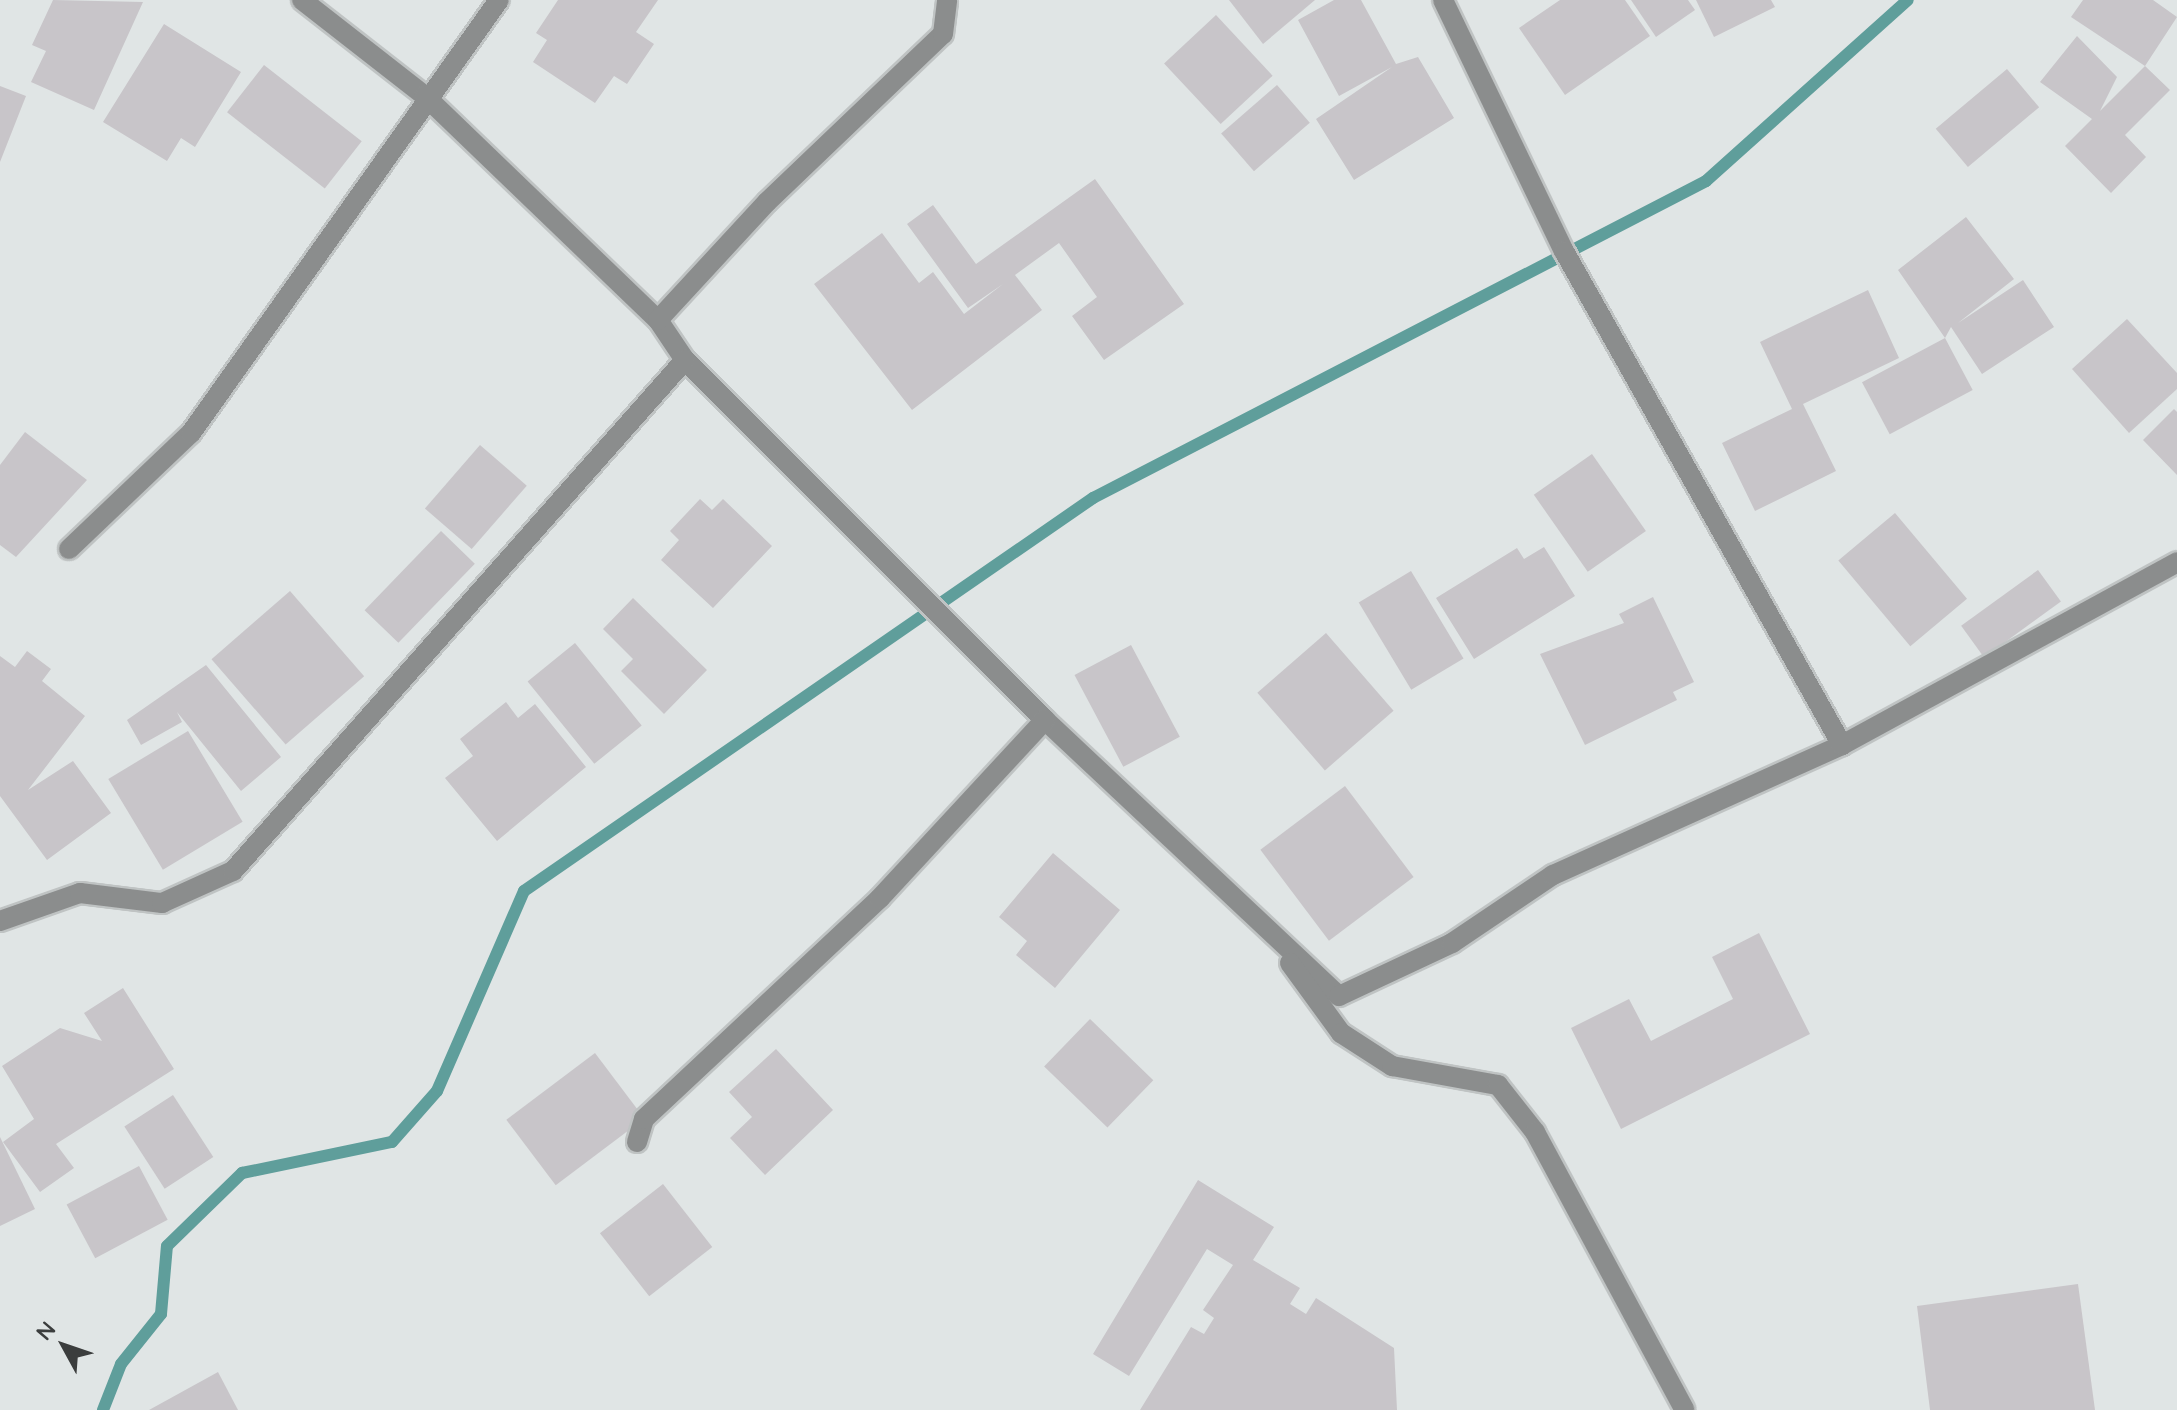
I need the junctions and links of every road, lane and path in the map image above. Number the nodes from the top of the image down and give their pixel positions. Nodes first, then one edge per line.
1 (302, 0) edge
2 (499, 0) edge
3 (947, 0) edge
4 (1443, 0) edge
5 (425, 96) junction
6 (658, 320) junction
7 (685, 360) junction
8 (69, 549) dead end
9 (2177, 562) edge
10 (1045, 720) junction
11 (1842, 745) junction
12 (0, 921) edge
13 (1264, 928) junction
14 (637, 1142) dead end
15 (1684, 1409) edge

1 - 5 street
2 - 5 street
3 - 6 street
4 - 11 street
5 - 6 street
5 - 8 street
6 - 7 street
7 - 10 street
7 - 12 street
9 - 11 street
10 - 13 street
10 - 14 street
11 - 13 street
13 - 15 street

